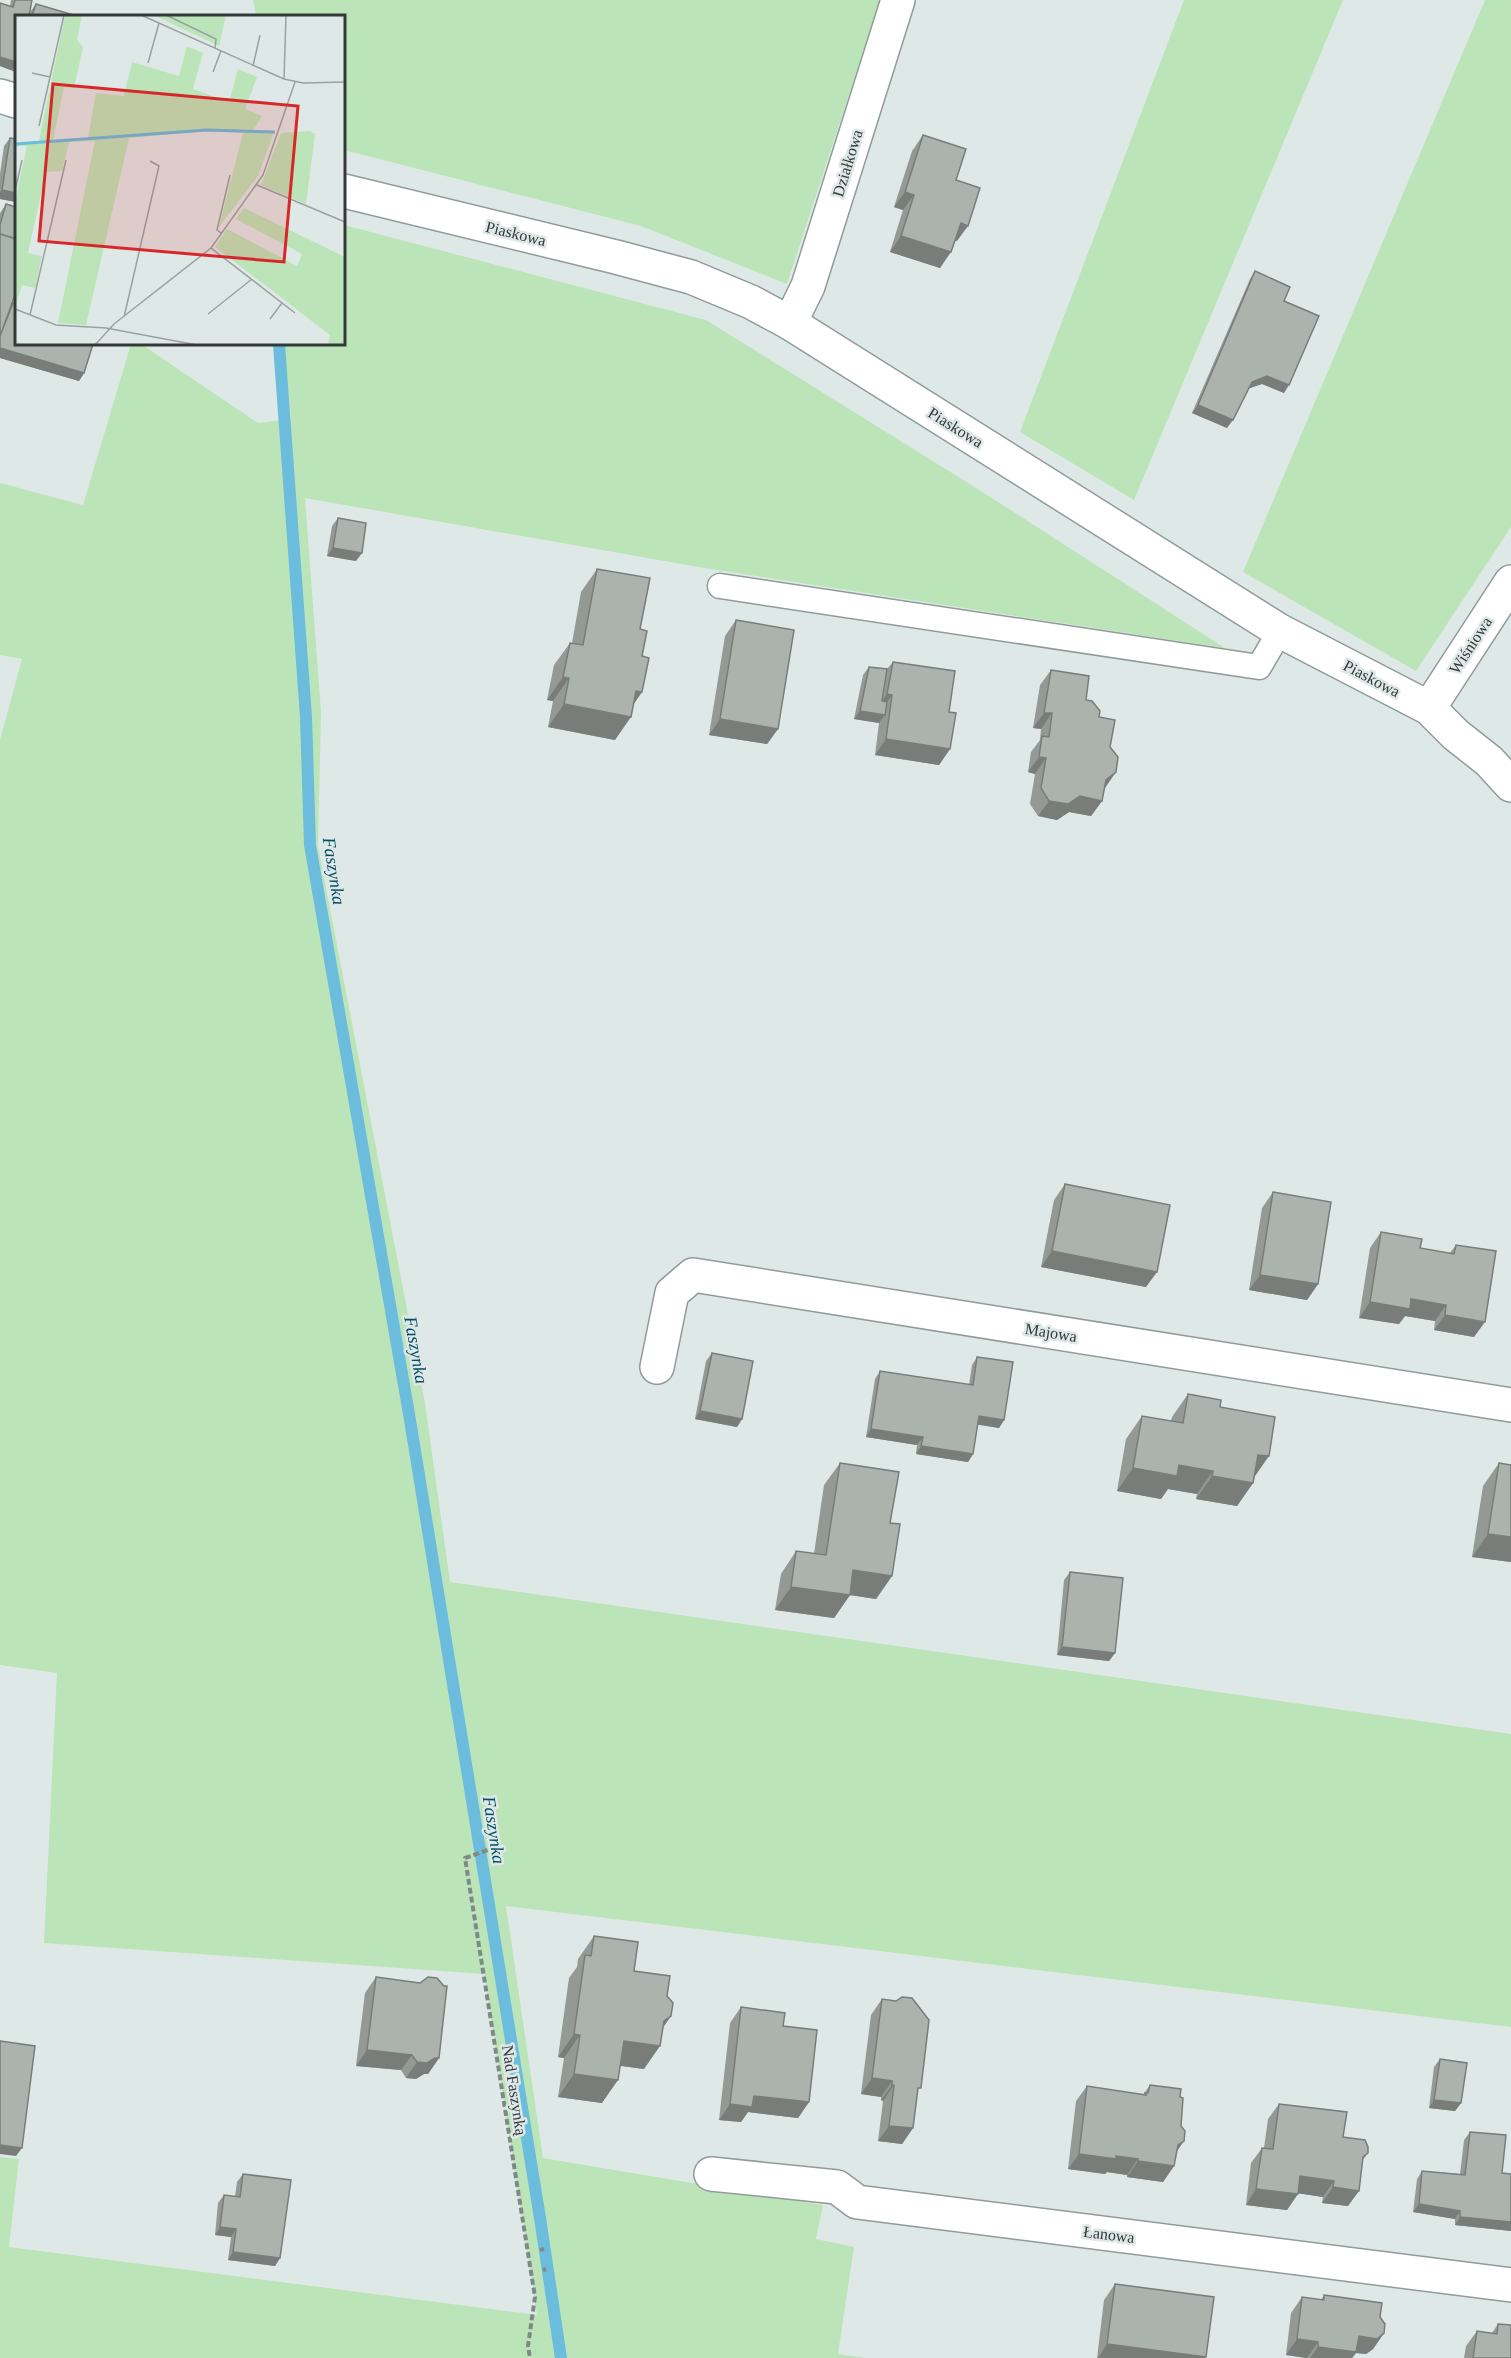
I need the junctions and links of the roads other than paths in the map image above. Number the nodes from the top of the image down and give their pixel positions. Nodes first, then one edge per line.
1 (898, 0) edge
2 (0, 96) edge
3 (15, 101) edge
4 (345, 191) edge
5 (790, 323) junction
6 (1511, 582) edge
7 (720, 586) dead end
8 (1280, 631) junction
9 (1429, 708) junction
10 (1511, 785) edge
11 (657, 1367) dead end
12 (1511, 1405) edge
13 (711, 2174) dead end
14 (1511, 2285) edge

1 - 5 street, Działkowa
2 - 3 street
4 - 5 street, Piaskowa
5 - 8 street, Piaskowa
6 - 9 street, Wiśniowa
7 - 8 lane
8 - 9 street, Piaskowa
9 - 10 street, Piaskowa
11 - 12 street, Majowa
13 - 14 street, Łanowa

